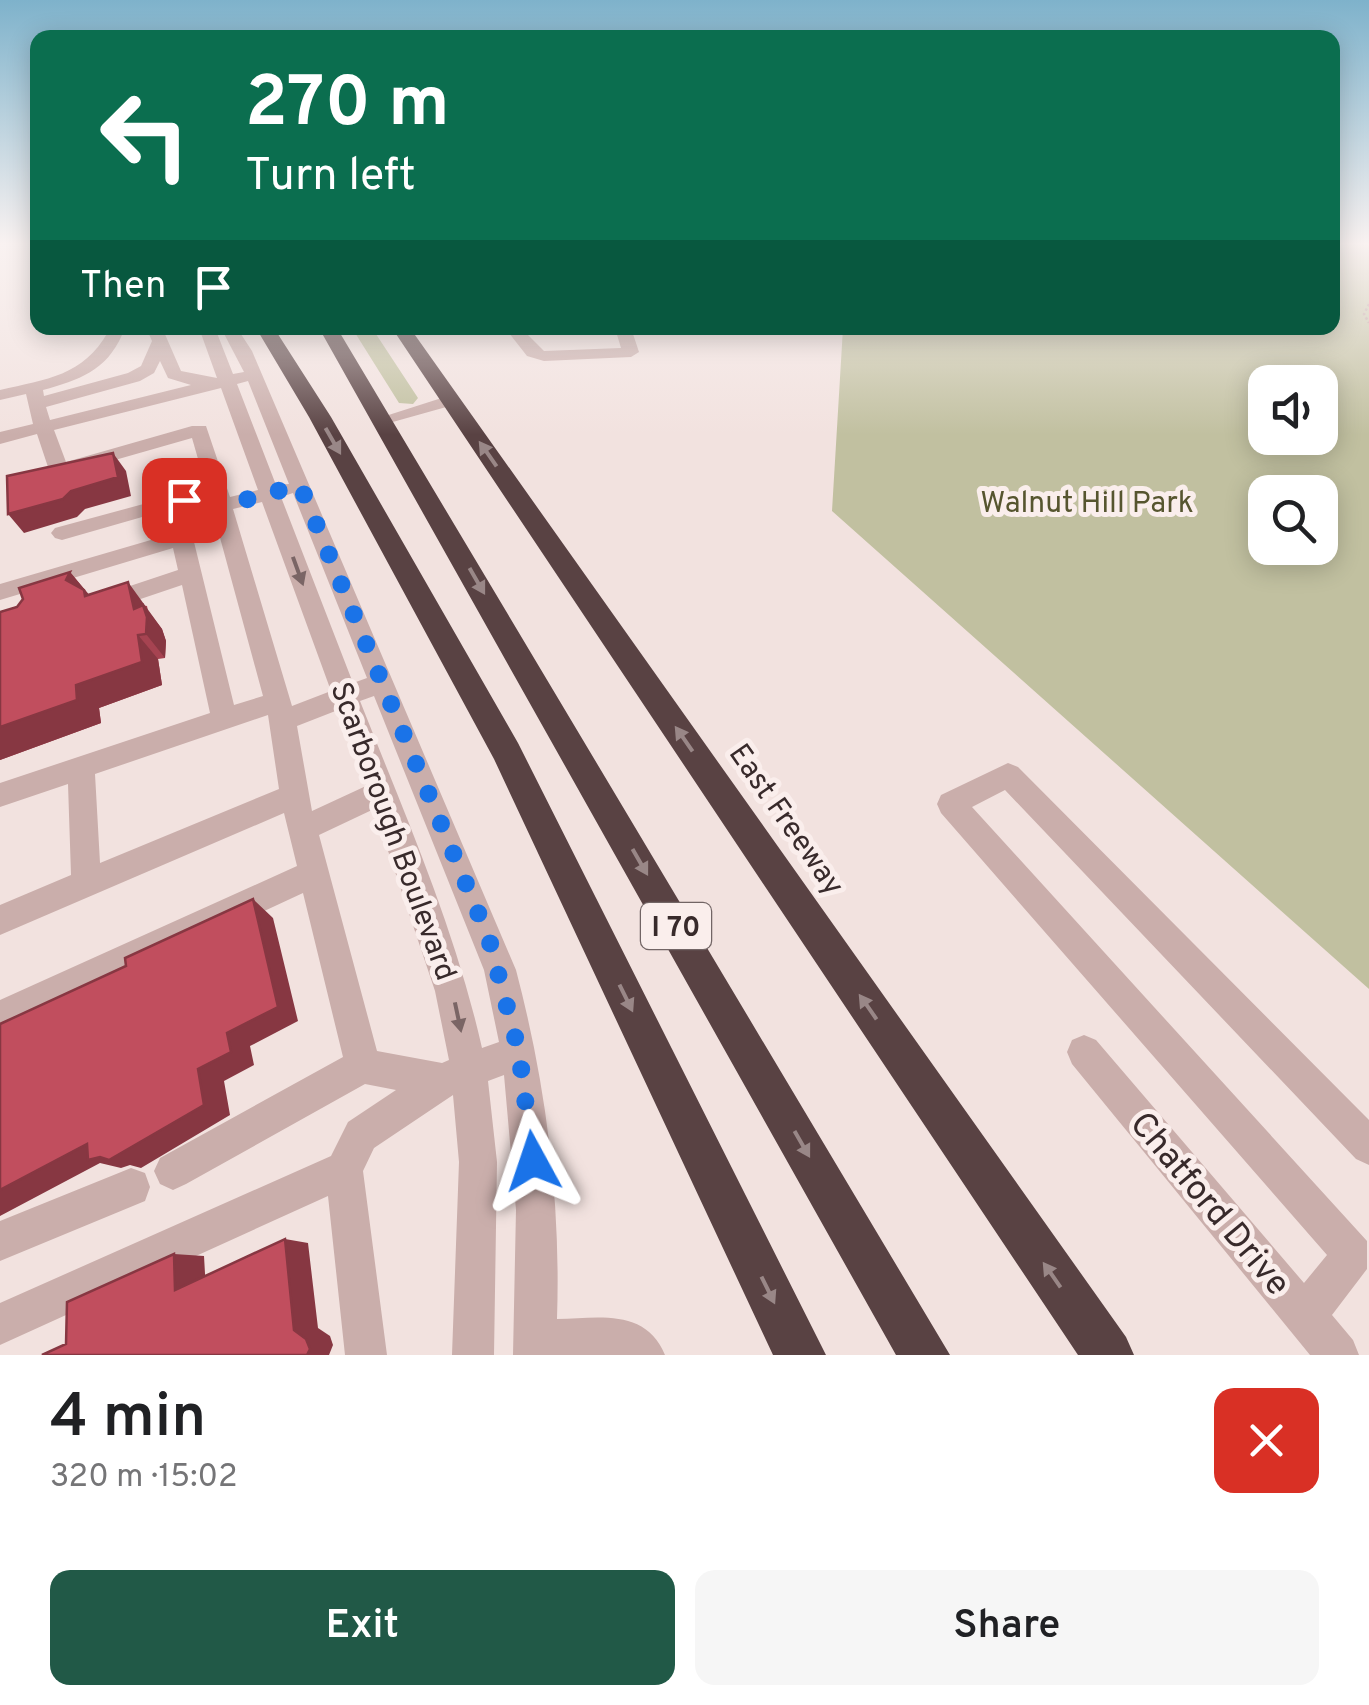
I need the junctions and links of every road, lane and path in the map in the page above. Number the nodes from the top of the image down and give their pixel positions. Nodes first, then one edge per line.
1 (114, 335) dead end
2 (157, 335) edge
3 (157, 335) edge
4 (209, 335) edge
5 (233, 335) edge
6 (269, 335) edge
7 (277, 335) edge
8 (309, 335) edge
9 (332, 335) edge
10 (406, 335) edge
11 (519, 335) edge
12 (625, 335) edge
13 (254, 374) junction
14 (219, 383) junction
15 (302, 388) junction
16 (0, 395) edge
17 (34, 396) junction
18 (451, 400) junction
19 (240, 413) junction
20 (84, 417) junction
21 (382, 420) junction
22 (40, 428) junction
23 (0, 438) edge
24 (300, 485) junction
25 (270, 493) junction
26 (225, 515) junction
27 (62, 533) dead end
28 (182, 538) junction
29 (191, 574) junction
30 (0, 592) edge
31 (103, 603) edge
32 (382, 682) junction
33 (345, 696) junction
34 (281, 710) junction
35 (224, 716) junction
36 (81, 766) junction
37 (382, 792) junction
38 (0, 795) edge
39 (294, 796) junction
40 (302, 829) junction
41 (311, 874) junction
42 (86, 884) junction
43 (0, 920) edge
44 (0, 1017) edge
45 (519, 1052) junction
46 (1084, 1052) dead end
47 (363, 1066) junction
48 (455, 1076) junction
49 (1369, 1146) edge
50 (344, 1169) junction
51 (173, 1171) dead end
52 (131, 1187) dead end
53 (0, 1242) edge
54 (1361, 1246) edge
55 (1305, 1314) junction
56 (0, 1324) edge
57 (534, 1348) edge
58 (366, 1355) edge
59 (473, 1355) edge
60 (644, 1355) edge
61 (800, 1355) edge
62 (924, 1355) edge
63 (1108, 1355) edge
64 (1338, 1355) edge

1 - 17 street
2 - 14 street
3 - 17 street
4 - 14 street, Scarborough Boulevard
5 - 13 street, Scarborough Boulevard
6 - 15 highway
7 - 15 highway
8 - 21 highway
9 - 21 highway, I 70
10 - 18 highway, East Freeway
11 - 12 street
13 - 14 street
13 - 24 street, Scarborough Boulevard
14 - 19 street, Scarborough Boulevard
14 - 20 street
15 -> 61 highway
16 - 17 street
17 - 22 street
18 - 21 street
63 -> 18 highway, East Freeway
19 - 20 street
19 - 25 street, Scarborough Boulevard
20 - 22 street
21 -> 62 highway, I 70
22 - 23 street
22 - 26 street
24 - 25 street
24 - 32 street, Scarborough Boulevard
25 - 26 street
25 -> 33 street, Scarborough Boulevard
26 - 27 street
26 - 28 street
26 - 34 street
28 - 29 street
28 - 30 street
29 - 31 street
29 - 35 street
32 - 33 street
32 - 45 street, Scarborough Boulevard
33 - 34 street
33 - 37 street, Scarborough Boulevard
34 - 35 street
34 - 39 street
35 - 36 street
36 - 38 street
36 - 42 street
37 - 40 street
37 -> 48 street, Scarborough Boulevard
39 - 40 street
39 - 42 street
40 - 41 street
41 - 44 street
41 - 47 street
42 - 43 street
45 - 48 street
45 - 57 street, Scarborough Boulevard
46 - 55 street, Chatford Drive
47 - 48 street
47 - 51 street
48 - 50 street
48 - 59 street, Scarborough Boulevard
49 - 54 street
50 - 56 street
50 - 58 street
52 - 53 street
54 - 55 street
55 - 64 street, Chatford Drive
57 - 60 street

